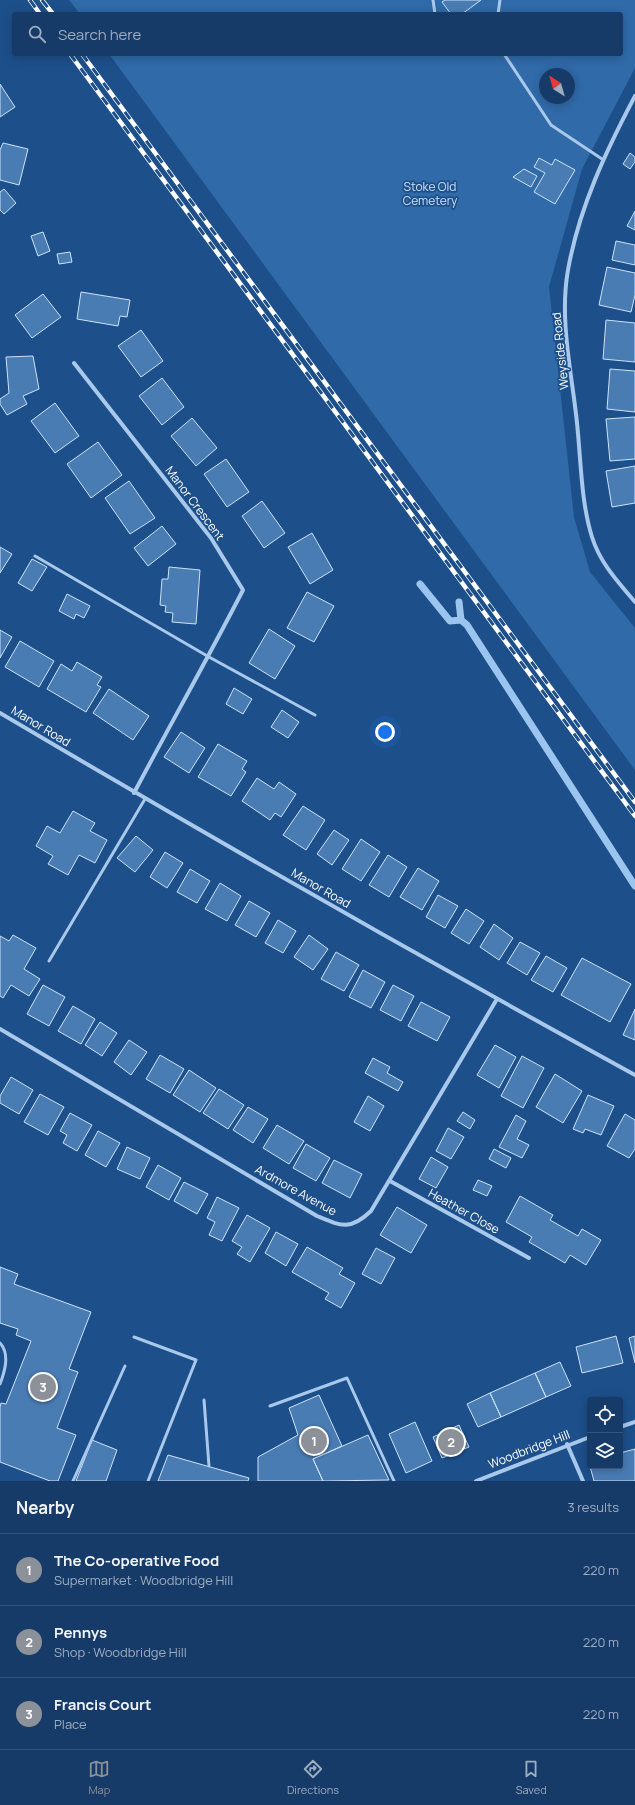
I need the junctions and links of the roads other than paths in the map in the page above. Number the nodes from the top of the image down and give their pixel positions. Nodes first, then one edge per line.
1 (433, 0) edge
2 (500, 0) edge
3 (435, 12) edge
4 (498, 12) edge
5 (505, 56) edge
6 (635, 96) edge
7 (602, 159) junction
8 (74, 363) dead end
9 (35, 556) dead end
10 (635, 602) edge
11 (209, 657) junction
12 (0, 713) edge
13 (315, 715) dead end
14 (134, 793) junction
15 (145, 799) junction
16 (49, 961) dead end
17 (497, 999) junction
18 (0, 1029) edge
19 (635, 1075) edge
20 (390, 1181) junction
21 (529, 1258) dead end
22 (134, 1337) dead end
23 (0, 1343) edge
24 (125, 1366) dead end
25 (0, 1384) edge
26 (204, 1400) dead end
27 (270, 1406) dead end
28 (635, 1422) edge
29 (623, 1426) edge
30 (587, 1438) edge
31 (567, 1444) junction
32 (209, 1466) dead end
33 (73, 1481) edge
34 (148, 1481) edge
35 (394, 1481) edge
36 (476, 1481) edge
37 (583, 1481) edge

1 - 3 lane
2 - 4 lane
5 - 7 lane
6 - 7 street, Weyside Road
7 - 10 street, Weyside Road
8 - 11 street, Manor Crescent
9 - 11 lane
11 - 13 lane
11 - 14 street, Manor Crescent
12 - 14 street, Manor Road
14 - 15 street, Manor Road
15 - 16 lane
15 - 17 street, Manor Road
17 - 19 street, Manor Road
17 - 20 street, Ardmore Avenue
18 - 20 street, Ardmore Avenue
20 - 21 street, Heather Close
22 - 34 lane
23 - 25 lane
24 - 33 lane
26 - 32 lane
27 - 35 lane
28 - 29 street
30 - 31 street, Woodbridge Hill
31 - 36 street, Woodbridge Hill
31 - 37 street

